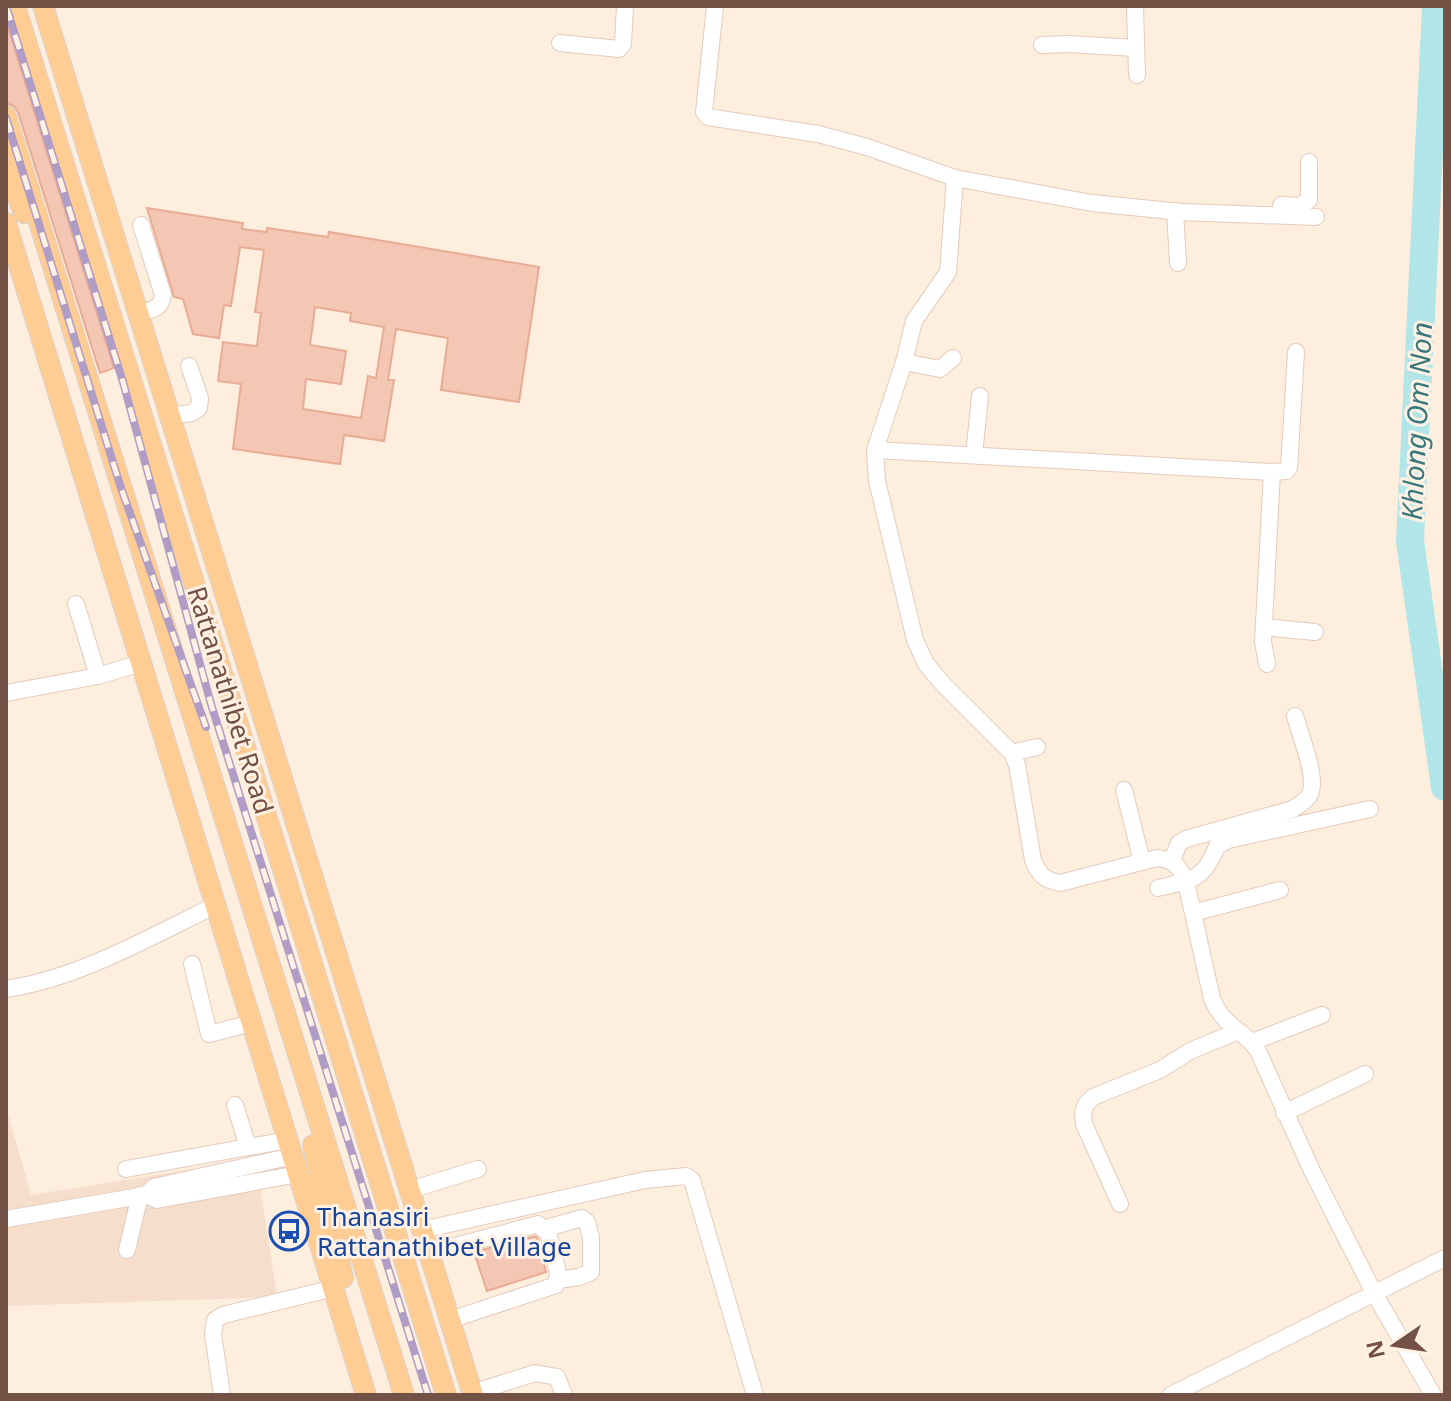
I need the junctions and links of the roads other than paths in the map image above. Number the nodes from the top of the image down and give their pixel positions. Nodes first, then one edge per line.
1 (15, 6) edge
2 (42, 6) edge
3 (625, 6) edge
4 (715, 6) edge
5 (1135, 6) edge
6 (560, 43) dead end
7 (1042, 45) dead end
8 (1136, 48) junction
9 (1137, 75) dead end
10 (6, 116) edge
11 (1309, 162) dead end
12 (6, 169) edge
13 (955, 178) junction
14 (1178, 212) junction
15 (1316, 217) dead end
16 (6, 223) edge
17 (141, 225) dead end
18 (1178, 263) dead end
19 (138, 312) junction
20 (115, 325) junction
21 (75, 339) junction
22 (1296, 352) dead end
23 (953, 358) dead end
24 (904, 362) junction
25 (189, 366) dead end
26 (980, 396) dead end
27 (170, 416) junction
28 (875, 450) junction
29 (974, 455) junction
30 (1272, 472) junction
31 (76, 604) dead end
32 (1264, 627) junction
33 (1315, 632) dead end
34 (141, 663) junction
35 (1267, 664) dead end
36 (98, 676) junction
37 (6, 693) edge
38 (1295, 716) dead end
39 (1037, 747) dead end
40 (1012, 753) junction
41 (1124, 790) dead end
42 (1370, 809) dead end
43 (1172, 860) junction
44 (1142, 862) junction
45 (1186, 882) junction
46 (1158, 888) dead end
47 (1280, 890) dead end
48 (214, 906) junction
49 (1193, 913) junction
50 (192, 964) dead end
51 (6, 989) edge
52 (322, 994) junction
53 (281, 1006) junction
54 (1322, 1015) dead end
55 (252, 1023) junction
56 (1236, 1032) junction
57 (1252, 1042) junction
58 (1365, 1074) dead end
59 (235, 1105) dead end
60 (1284, 1113) junction
61 (248, 1147) junction
62 (293, 1157) junction
63 (126, 1169) dead end
64 (478, 1169) dead end
65 (410, 1190) junction
66 (143, 1195) junction
67 (1120, 1204) dead end
68 (6, 1219) edge
69 (543, 1229) junction
70 (422, 1230) junction
71 (127, 1250) dead end
72 (429, 1253) junction
73 (1445, 1258) edge
74 (558, 1280) junction
75 (334, 1288) junction
76 (1374, 1293) junction
77 (450, 1320) junction
78 (472, 1394) edge
79 (222, 1395) edge
80 (368, 1395) edge
81 (404, 1395) edge
82 (446, 1395) edge
83 (564, 1395) edge
84 (755, 1395) edge
85 (1171, 1395) edge
86 (1433, 1395) edge

1 - 20 main road, Rattanathibet Road
2 - 19 main road, Rattanathibet Road
2 - 20 main road
3 - 6 street
4 - 13 street
5 - 8 street
7 - 8 street
8 - 9 street
10 - 21 main road, Rattanathibet Road
11 - 14 street
12 - 21 main road
13 - 14 street
13 - 24 street
14 - 15 street
14 - 18 street
16 - 34 main road
17 - 19 street
19 - 27 main road, Rattanathibet Road
20 - 52 main road, Rattanathibet Road
21 - 53 main road, Rattanathibet Road
22 - 30 street
23 - 24 street
24 - 28 street
25 - 27 street
26 - 29 street
27 - 65 main road, Rattanathibet Road
28 - 29 street
28 - 40 street
29 - 30 street
30 - 32 street
31 - 36 street
32 - 33 street
32 - 35 street
34 - 36 street
34 - 48 main road
36 - 37 street
38 - 43 street
39 - 40 street
40 - 44 street
41 - 44 street
42 - 45 street
43 - 44 street
43 - 45 street
45 - 46 street
45 - 49 street
47 - 49 street
48 - 51 street
48 - 55 main road
49 - 56 street
50 - 55 street
52 - 78 main road
52 - 82 main road, Rattanathibet Road
53 - 80 main road
53 - 81 main road, Rattanathibet Road
54 - 57 street
55 - 62 main road
56 - 57 street
56 - 67 street
57 - 60 street
58 - 60 street
59 - 61 street
60 - 76 street
61 - 62 street
61 - 63 street
62 - 66 street
62 - 75 main road
64 - 65 street
65 - 70 main road, Rattanathibet Road
66 - 68 street
66 - 71 street
69 - 72 street
69 - 74 street
69 - 74 street
70 - 72 main road, Rattanathibet Road
70 - 84 street
72 - 77 main road, Rattanathibet Road
73 - 76 street
74 - 77 street
75 - 79 street
75 - 80 main road
76 - 85 street
76 - 86 street
77 - 78 main road, Rattanathibet Road
78 - 83 street

